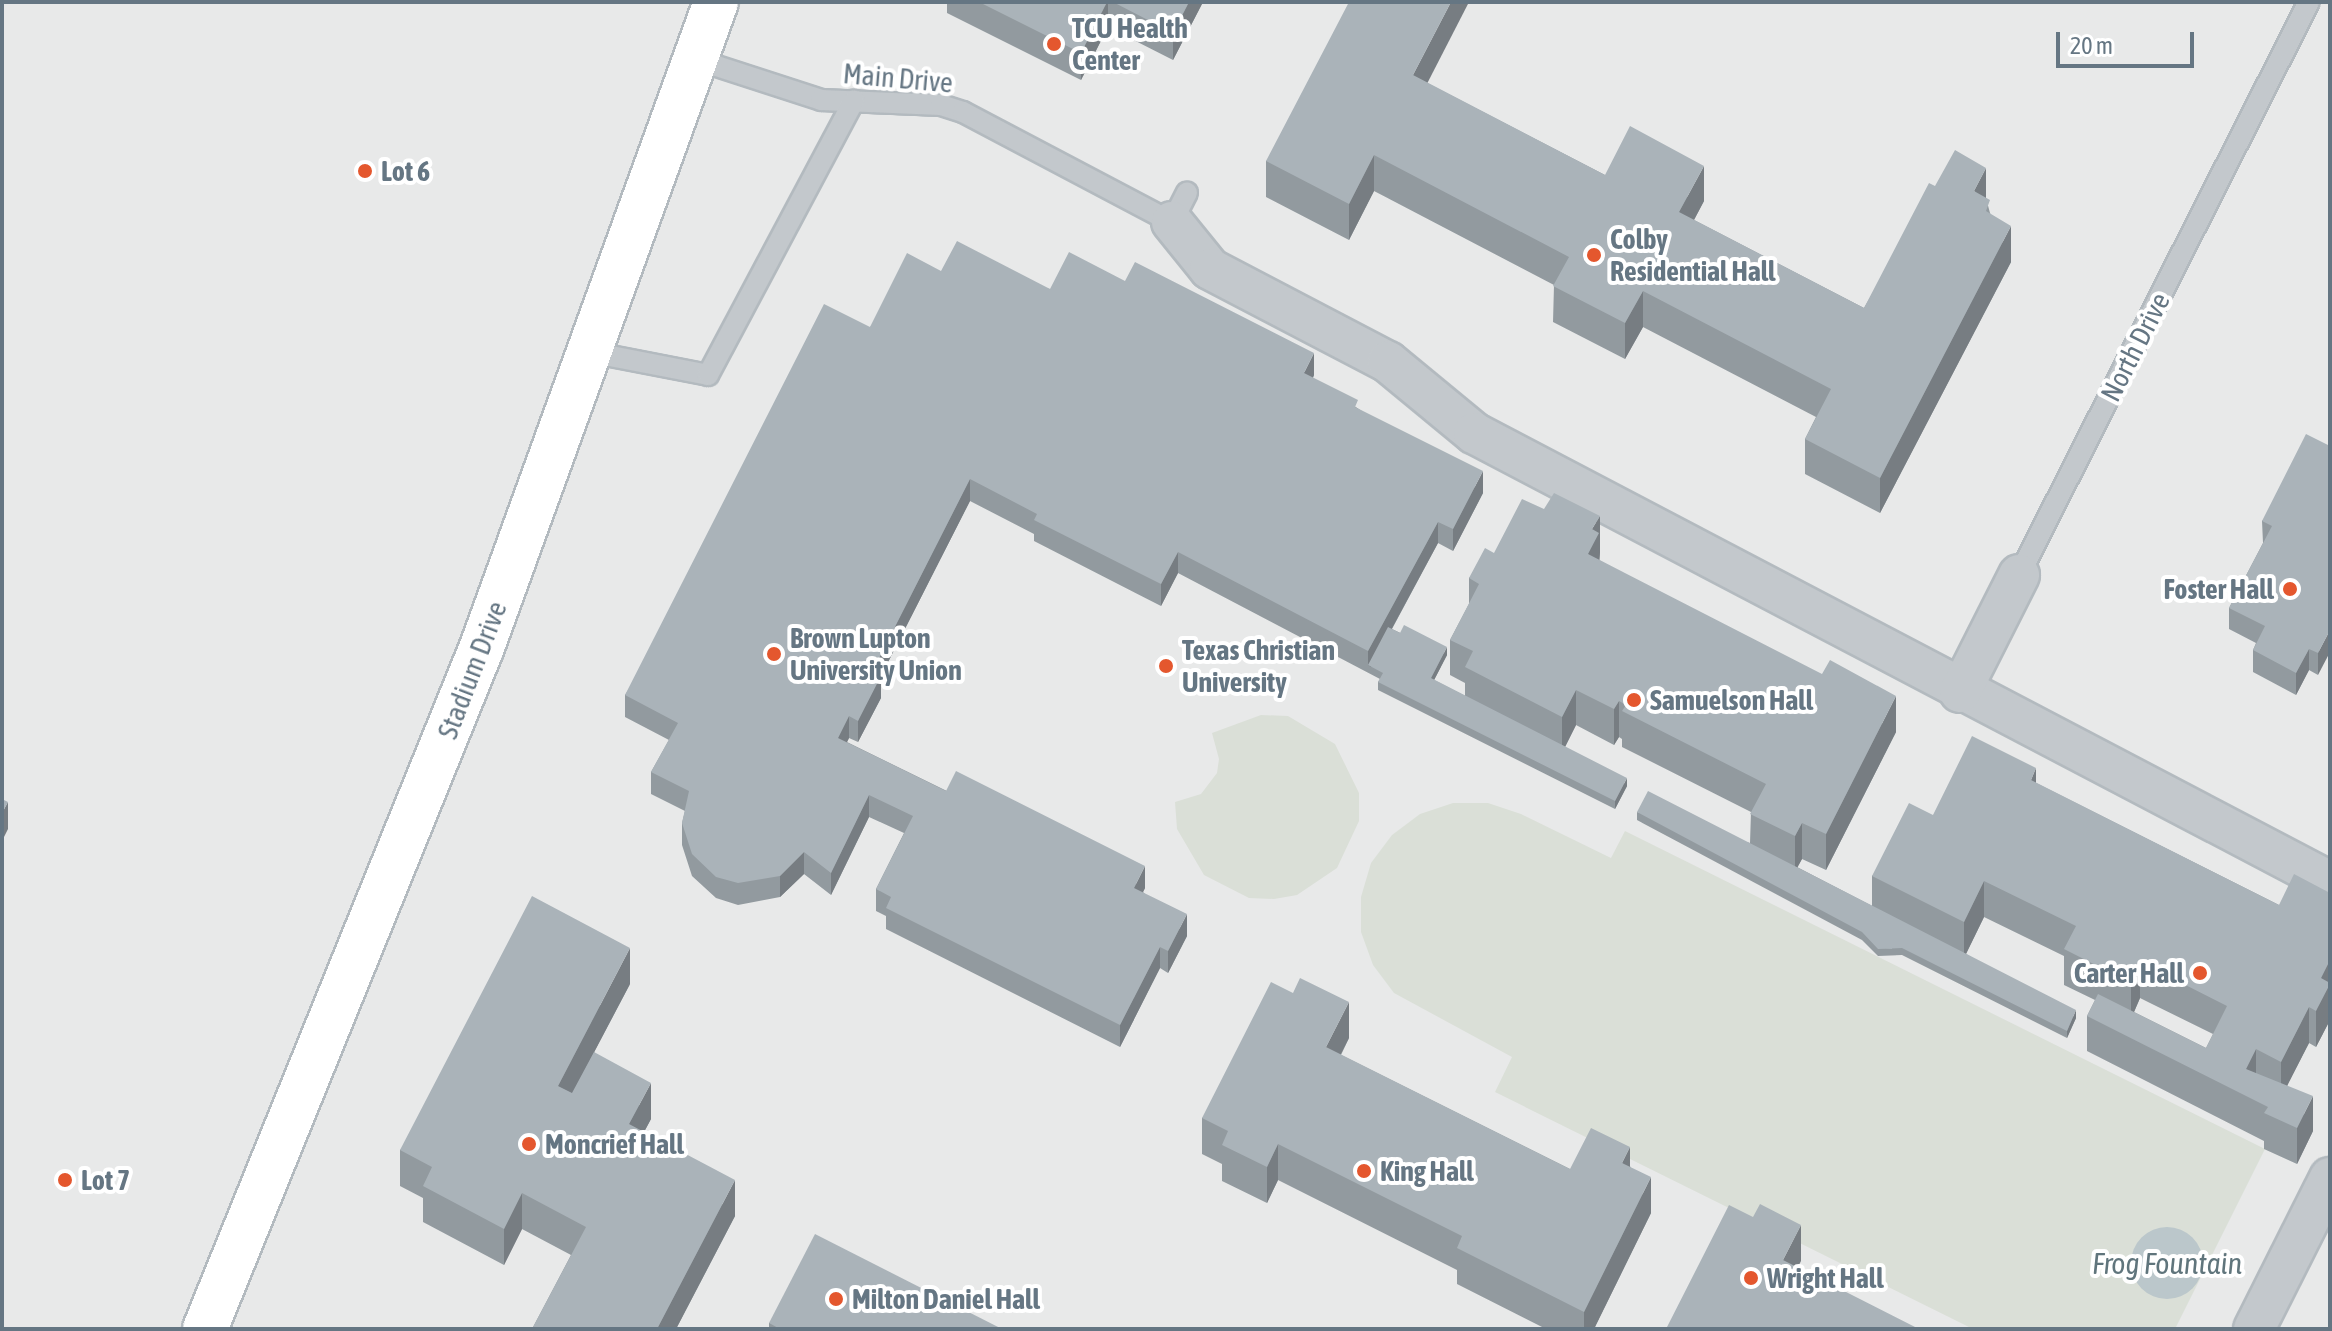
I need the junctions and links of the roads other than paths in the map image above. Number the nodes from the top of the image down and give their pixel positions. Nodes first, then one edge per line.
1 (716, 2) edge
2 (2309, 2) edge
3 (695, 59) junction
4 (854, 100) junction
5 (1179, 207) joint
6 (590, 352) junction
7 (2019, 575) joint
8 (1960, 692) junction
9 (2330, 882) edge
10 (2330, 1178) edge
11 (205, 1329) edge
12 (2254, 1329) edge

1 - 3 street, Stadium Drive
2 - 7 lane, North Drive
3 - 4 lane, Main Drive
3 - 6 street, Stadium Drive
4 - 5 lane, Main Drive
4 - 6 lane
5 - 8 street
6 - 11 street, Stadium Drive
7 - 8 street, North Drive
8 - 9 street
10 - 12 street

